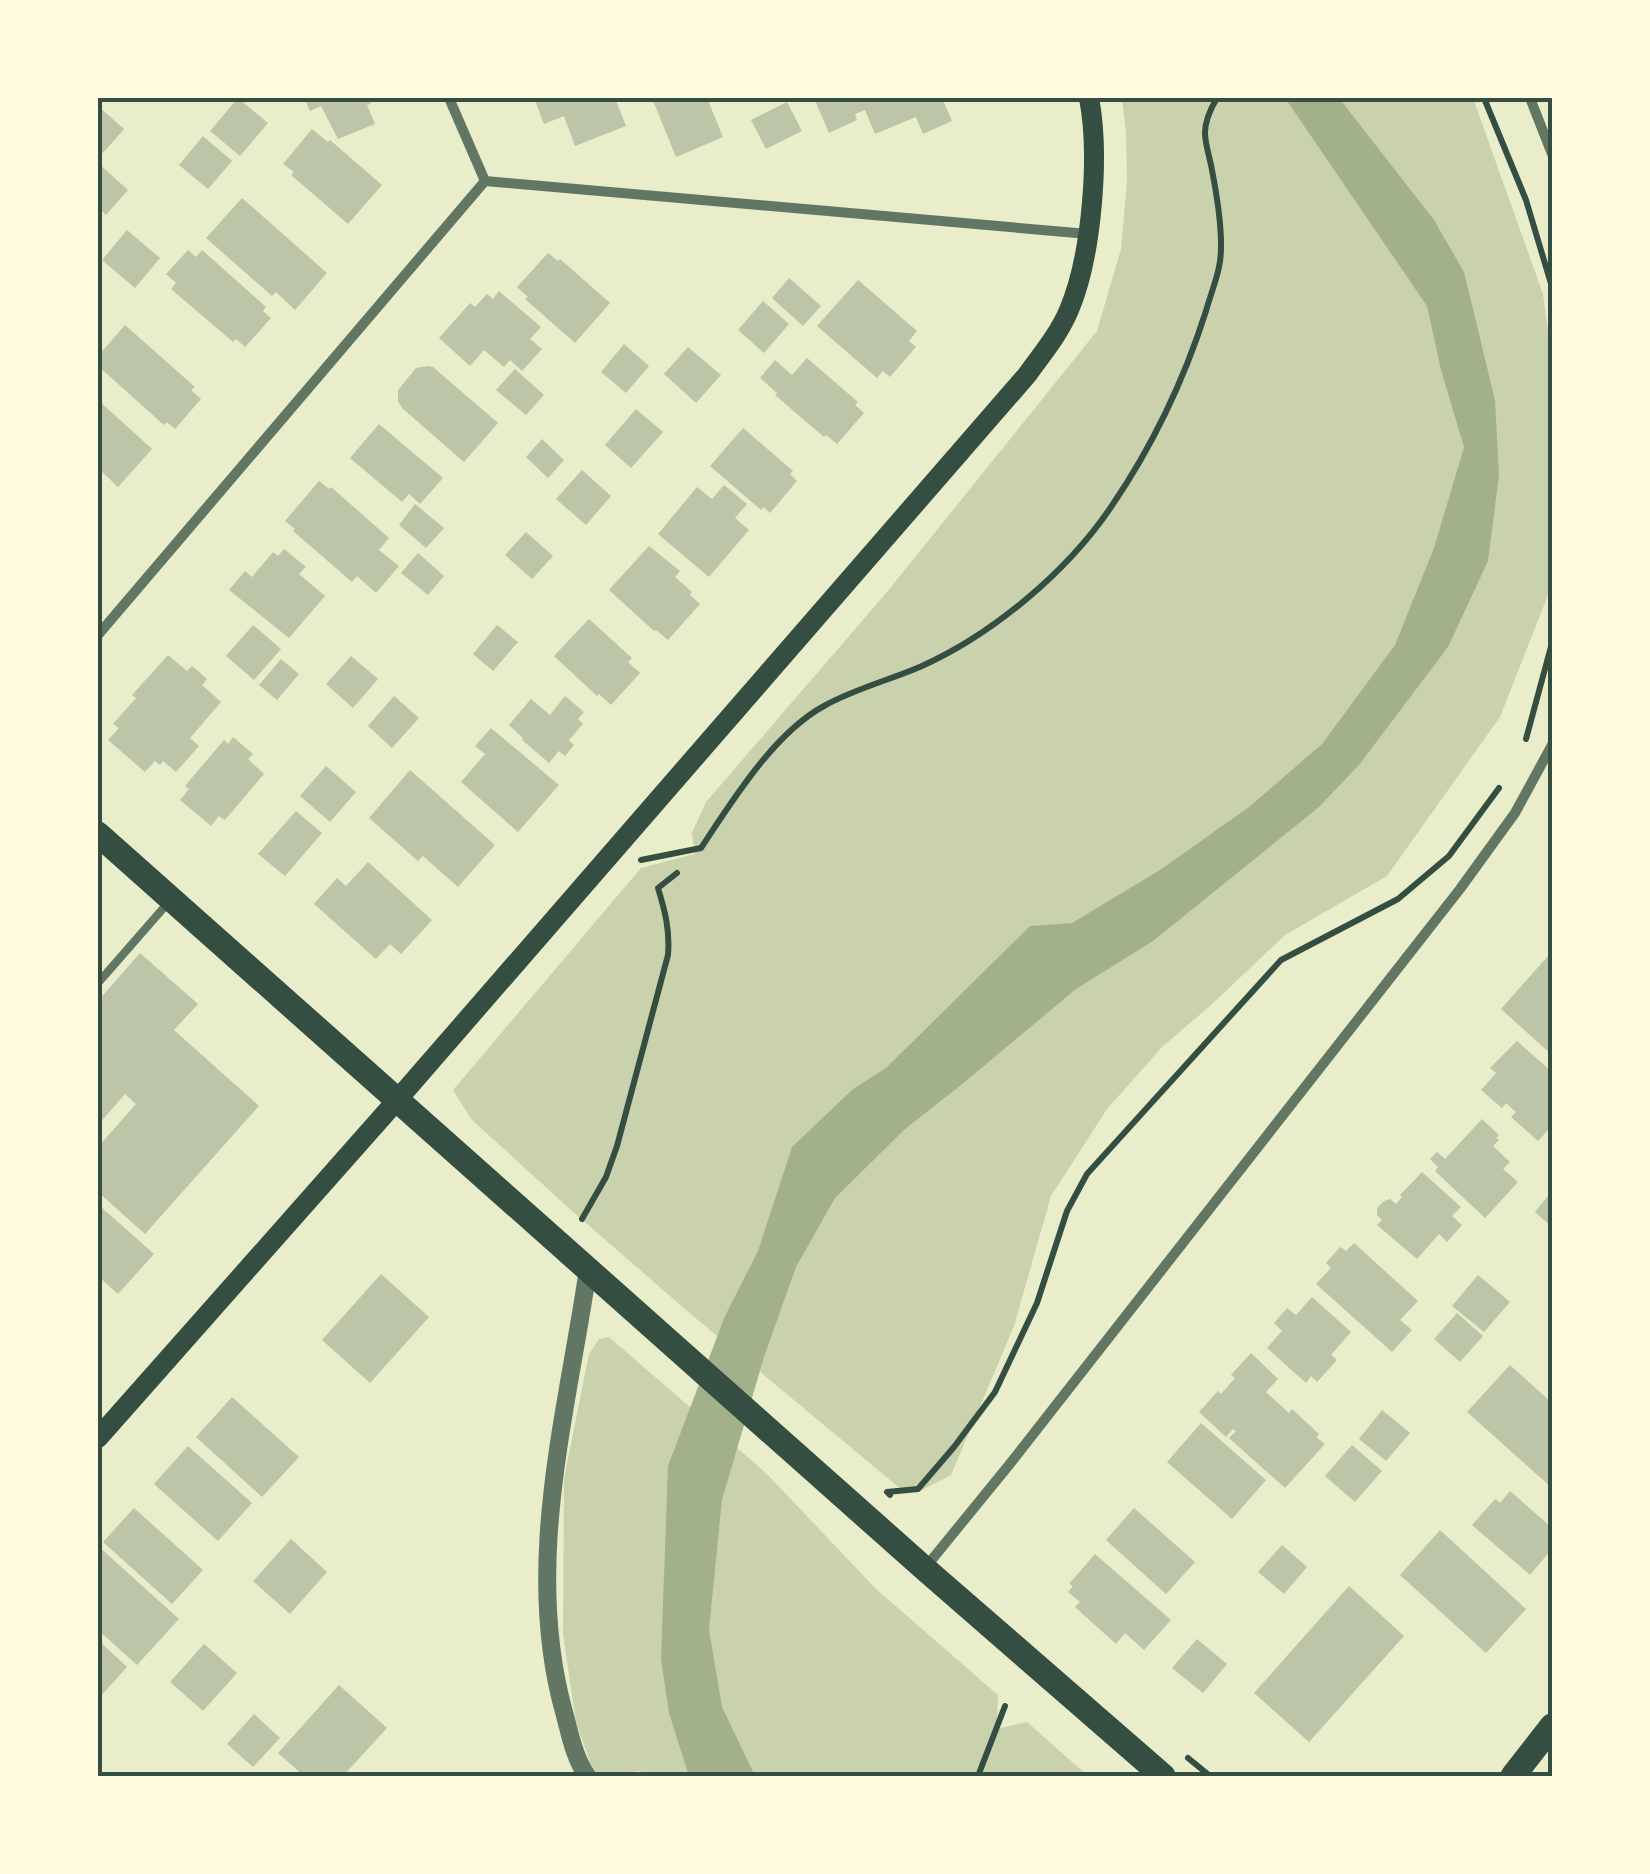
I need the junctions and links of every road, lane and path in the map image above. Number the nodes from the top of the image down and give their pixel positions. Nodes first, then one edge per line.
1 (450, 98) edge
2 (1089, 98) edge
3 (1217, 98) edge
4 (1484, 98) edge
5 (1530, 98) edge
6 (1552, 154) edge
7 (485, 182) junction
8 (1088, 234) junction
9 (1552, 287) edge
10 (98, 635) edge
11 (1552, 745) edge
12 (98, 834) edge
13 (639, 860) dead end
14 (678, 873) dead end
15 (171, 899) junction
16 (98, 984) edge
17 (398, 1099) junction
18 (582, 1219) dead end
19 (588, 1269) junction
20 (98, 1438) edge
21 (925, 1569) junction
22 (1005, 1706) dead end
23 (1552, 1726) edge
24 (587, 1776) edge
25 (978, 1776) edge
26 (1164, 1776) edge
27 (1513, 1776) edge

1 - 7 street
2 - 8 main road
3 - 13 path
4 - 9 path
5 - 6 street
7 - 8 street
7 - 10 street
8 - 17 main road
11 - 21 street
12 - 15 main road
14 - 18 path
15 - 16 lane
15 - 17 main road
17 - 19 main road
17 - 20 main road
19 - 21 main road
19 - 24 street
21 - 26 main road
22 - 25 path
23 - 27 main road

